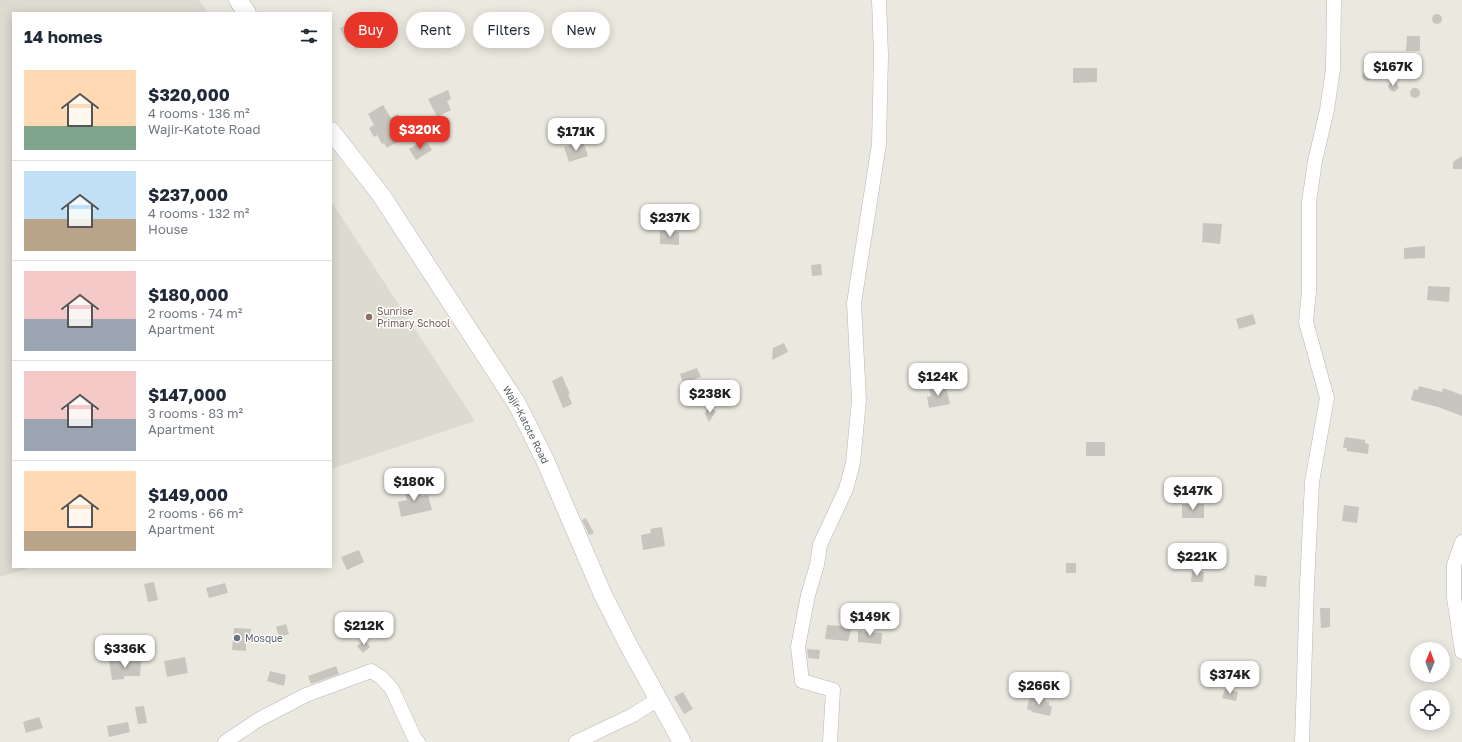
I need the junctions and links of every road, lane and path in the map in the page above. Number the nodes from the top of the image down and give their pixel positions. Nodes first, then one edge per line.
1 (238, 0) edge
2 (879, 0) edge
3 (1334, 0) edge
4 (246, 12) edge
5 (332, 132) edge
6 (1462, 542) edge
7 (1462, 652) edge
8 (658, 699) junction
9 (224, 742) edge
10 (418, 742) edge
11 (576, 742) edge
12 (682, 742) edge
13 (830, 742) edge
14 (1302, 742) edge

1 - 4 street
2 - 13 street
3 - 14 street
5 - 8 street, Wajir-Katote Road
6 - 7 street
8 - 11 street
8 - 12 street, Wajir-Katote Road
9 - 10 street

